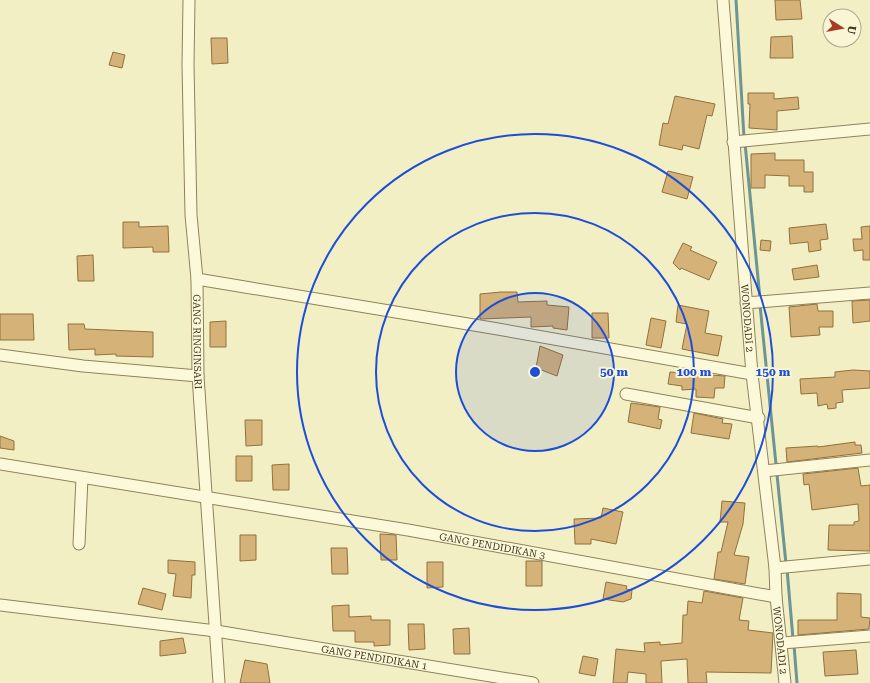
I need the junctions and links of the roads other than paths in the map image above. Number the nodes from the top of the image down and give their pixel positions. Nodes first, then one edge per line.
1 (189, 0) edge
2 (722, 0) edge
3 (870, 129) edge
4 (734, 142) junction
5 (197, 279) junction
6 (870, 293) edge
7 (747, 303) junction
8 (0, 355) edge
9 (752, 374) junction
10 (198, 376) junction
11 (626, 394) dead end
12 (758, 418) junction
13 (870, 460) edge
14 (0, 464) edge
15 (764, 471) junction
16 (82, 478) junction
17 (208, 498) junction
18 (79, 544) dead end
19 (870, 560) edge
20 (775, 568) junction
21 (776, 597) junction
22 (0, 605) edge
23 (216, 631) junction
24 (870, 636) edge
25 (782, 643) junction
26 (219, 683) edge
27 (533, 683) edge
28 (785, 683) edge

1 - 5 street, GANG RINGINSARI
2 - 4 street, WONODADI 2
3 - 4 street
4 - 7 street, WONODADI 2
5 - 9 street
5 - 10 street, GANG RINGINSARI
6 - 7 street
7 - 9 street, WONODADI 2
8 - 10 street
9 - 12 street, WONODADI 2
10 - 17 street, GANG RINGINSARI
11 - 12 street
12 - 15 street, WONODADI 2
13 - 15 street
14 - 16 street, GANG PENDIDIKAN 3
15 - 20 street, WONODADI 2
16 - 17 street, GANG PENDIDIKAN 3
16 - 18 street
17 - 21 street, GANG PENDIDIKAN 3
17 - 23 street, GANG RINGINSARI
19 - 20 street
20 - 21 street, WONODADI 2
21 - 25 street, WONODADI 2
22 - 23 street, GANG PENDIDIKAN 1
23 - 26 street, GANG RINGINSARI
23 - 27 street, GANG PENDIDIKAN 1
24 - 25 street
25 - 28 street, WONODADI 2

